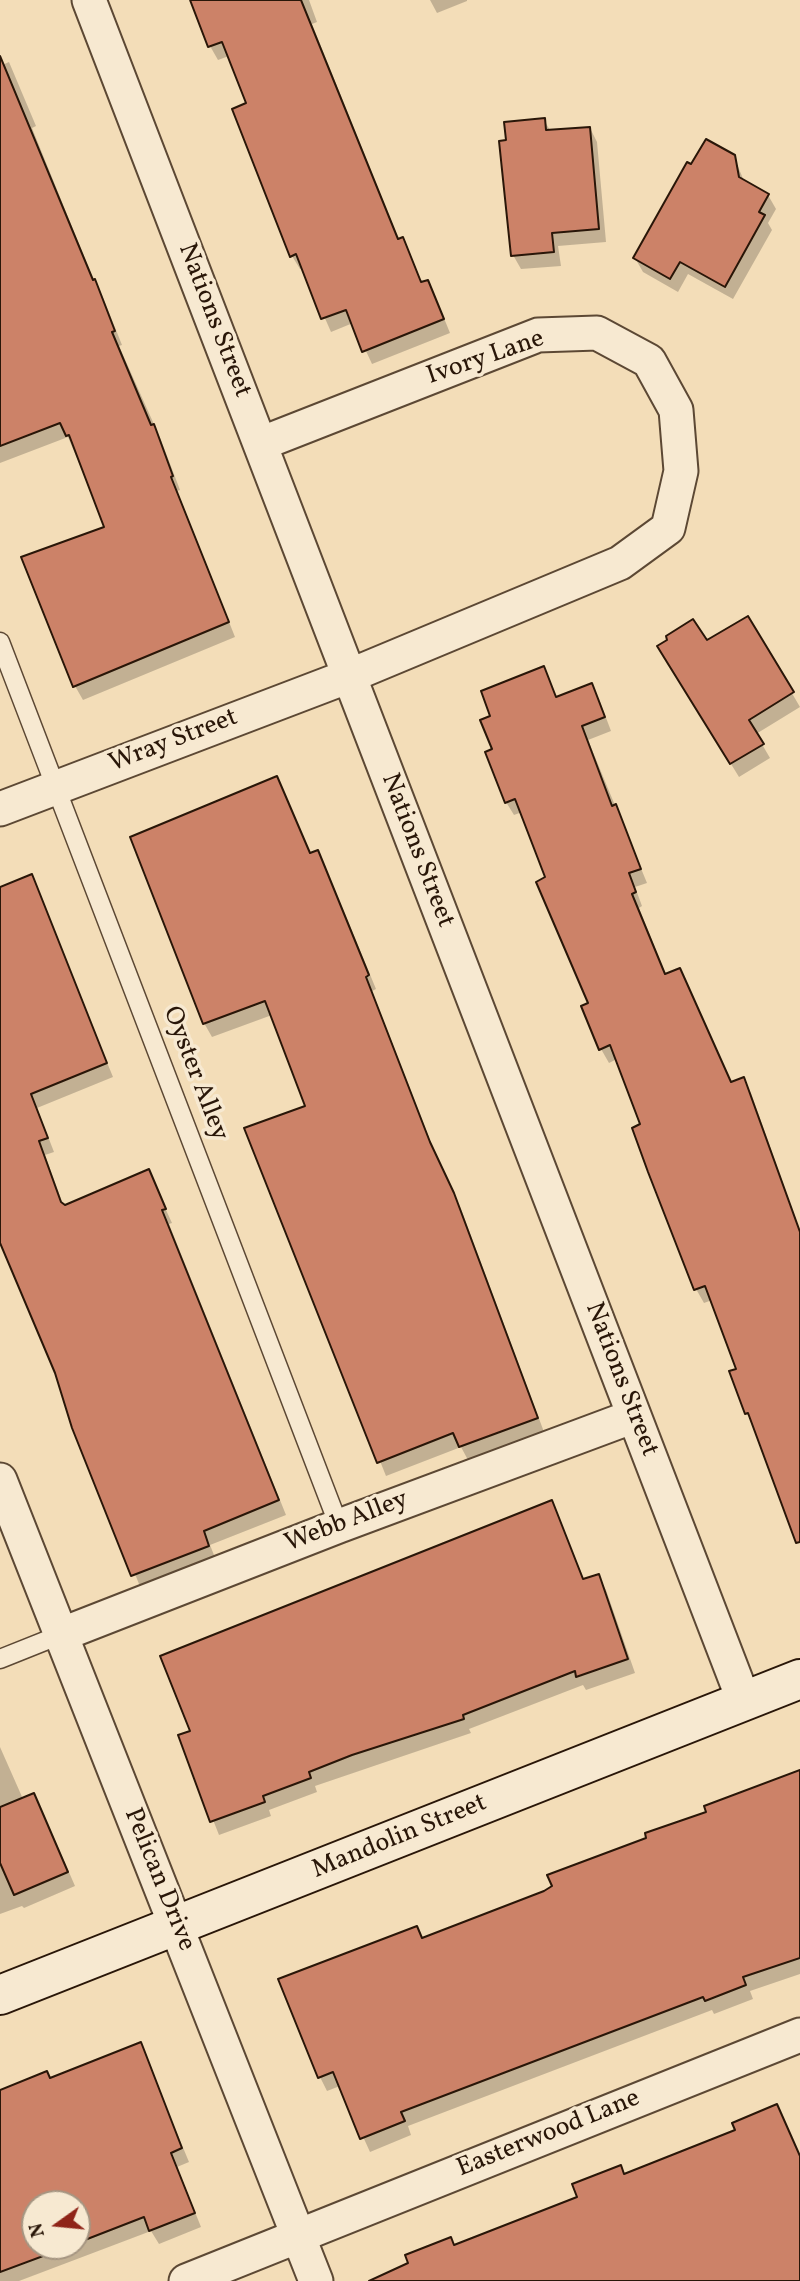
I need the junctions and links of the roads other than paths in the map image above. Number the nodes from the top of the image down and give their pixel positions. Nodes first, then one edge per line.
1 (89, 0) edge
2 (260, 444) junction
3 (0, 642) edge
4 (349, 676) junction
5 (56, 786) junction
6 (0, 808) edge
7 (634, 1416) junction
8 (0, 1480) edge
9 (339, 1526) junction
10 (60, 1635) junction
11 (0, 1659) edge
12 (800, 1679) edge
13 (744, 1701) junction
14 (177, 1926) junction
15 (0, 1996) edge
16 (800, 2035) edge
17 (298, 2235) junction
18 (186, 2281) edge
19 (316, 2281) edge

1 - 2 street, Nations Street
2 - 4 street, Nations Street
2 - 4 street, Ivory Lane
3 - 5 lane, Oyster Alley
4 - 5 street, Wray Street
4 - 7 street, Nations Street
5 - 6 street, Wray Street
5 - 9 lane, Oyster Alley
7 - 9 street, Webb Alley
7 - 13 street, Nations Street
8 - 10 street, Pelican Drive
9 - 10 street, Webb Alley
10 - 11 lane
10 - 14 street, Pelican Drive
12 - 13 street, Mandolin Street
13 - 14 street, Mandolin Street
14 - 15 street, Mandolin Street
14 - 17 street, Pelican Drive
16 - 17 street, Easterwood Lane
17 - 18 street, Easterwood Lane
17 - 19 street, Pelican Drive

